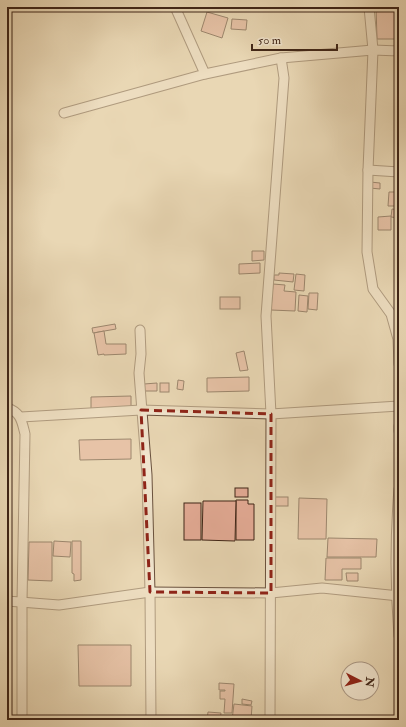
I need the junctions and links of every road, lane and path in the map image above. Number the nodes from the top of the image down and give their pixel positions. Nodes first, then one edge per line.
1 (175, 7) edge
2 (369, 7) edge
3 (373, 50) junction
4 (399, 52) edge
5 (281, 58) junction
6 (205, 74) junction
7 (64, 113) dead end
8 (368, 170) junction
9 (399, 172) edge
10 (140, 330) dead end
11 (399, 364) edge
12 (399, 406) edge
13 (7, 408) edge
14 (141, 410) junction
15 (271, 414) junction
16 (21, 417) junction
17 (399, 426) edge
18 (399, 431) edge
19 (399, 489) edge
20 (150, 592) junction
21 (270, 593) junction
22 (397, 596) edge
23 (7, 601) edge
24 (22, 602) junction
25 (399, 636) edge
26 (22, 720) edge
27 (151, 720) edge
28 (270, 720) edge

1 - 6 street
2 - 3 street
3 - 4 street
3 - 5 street
3 - 8 street
5 - 6 street
5 - 15 street
6 - 7 street
8 - 9 street
8 - 11 street
10 - 14 street
12 - 15 street
13 - 16 street
14 - 15 street
14 - 16 street
14 - 20 street
15 - 21 street
16 - 24 street
17 - 18 street
19 - 22 street
20 - 21 street
20 - 24 street
20 - 27 street
21 - 22 street
21 - 28 street
22 - 25 street
23 - 24 street
24 - 26 street

